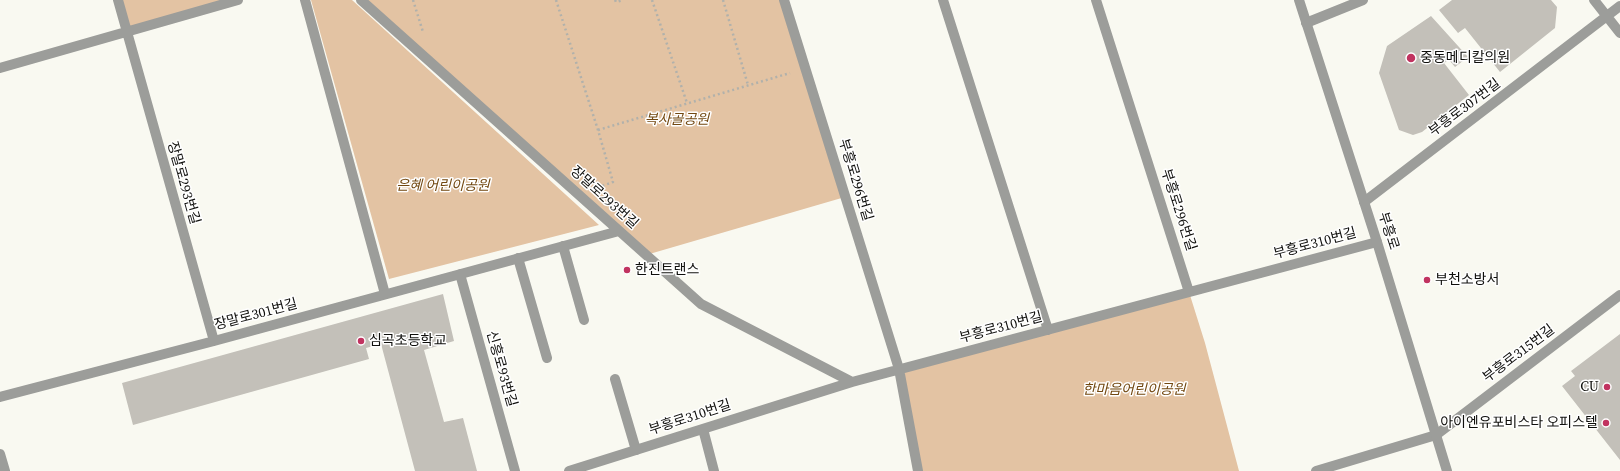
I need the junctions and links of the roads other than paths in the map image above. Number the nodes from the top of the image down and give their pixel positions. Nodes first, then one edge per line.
1 (118, 0) edge
2 (238, 0) edge
3 (305, 0) edge
4 (362, 0) edge
5 (784, 0) edge
6 (943, 0) edge
7 (1096, 0) edge
8 (1299, 0) edge
9 (1363, 0) edge
10 (1594, 0) edge
11 (1620, 6) edge
12 (1607, 16) junction
13 (1306, 22) junction
14 (125, 32) junction
15 (1620, 33) edge
16 (0, 68) edge
17 (1364, 202) junction
18 (619, 232) junction
19 (1377, 242) junction
20 (563, 246) junction
21 (518, 258) junction
22 (460, 274) junction
23 (1190, 292) junction
24 (385, 294) junction
25 (1620, 295) edge
26 (584, 320) dead end
27 (1048, 330) junction
28 (214, 341) junction
29 (547, 358) dead end
30 (899, 369) junction
31 (615, 379) dead end
32 (852, 382) junction
33 (0, 397) edge
34 (703, 429) junction
35 (1436, 435) junction
36 (636, 450) junction
37 (0, 454) edge
38 (5, 471) edge
39 (515, 471) edge
40 (570, 471) edge
41 (714, 471) edge
42 (918, 471) edge
43 (1316, 471) edge
44 (1448, 471) edge

1 - 14 street, 장말로293번길
2 - 14 street
3 - 24 street
4 - 18 street, 장말로293번길
5 - 30 street, 부흥로296번길
6 - 27 street
7 - 23 street, 부흥로296번길
8 - 13 street, 부흥로
9 - 13 street
10 - 12 street
11 - 12 street, 부흥로307번길
12 - 15 street
12 - 17 street, 부흥로307번길
13 - 17 street, 부흥로
14 - 16 street
14 - 28 street, 장말로293번길
17 - 19 street, 부흥로
18 - 20 street, 장말로301번길
18 - 32 street, 장말로293번길
19 - 23 street, 부흥로310번길
19 - 35 street, 부흥로
20 - 21 street, 장말로301번길
20 - 26 street
21 - 22 street, 장말로301번길
21 - 29 street
22 - 24 street, 장말로301번길
22 - 39 street, 신흥로93번길
23 - 27 street, 부흥로310번길
24 - 28 street, 장말로301번길
25 - 35 street, 부흥로315번길
27 - 30 street, 부흥로310번길
28 - 33 street, 장말로301번길
30 - 32 street, 부흥로310번길
30 - 42 street, 부흥로296번길
31 - 36 street, 부흥로310번길
32 - 34 street, 부흥로310번길
34 - 36 street, 부흥로310번길
34 - 41 street
35 - 43 street
35 - 44 street, 부흥로
36 - 40 street, 부흥로310번길
37 - 38 street

